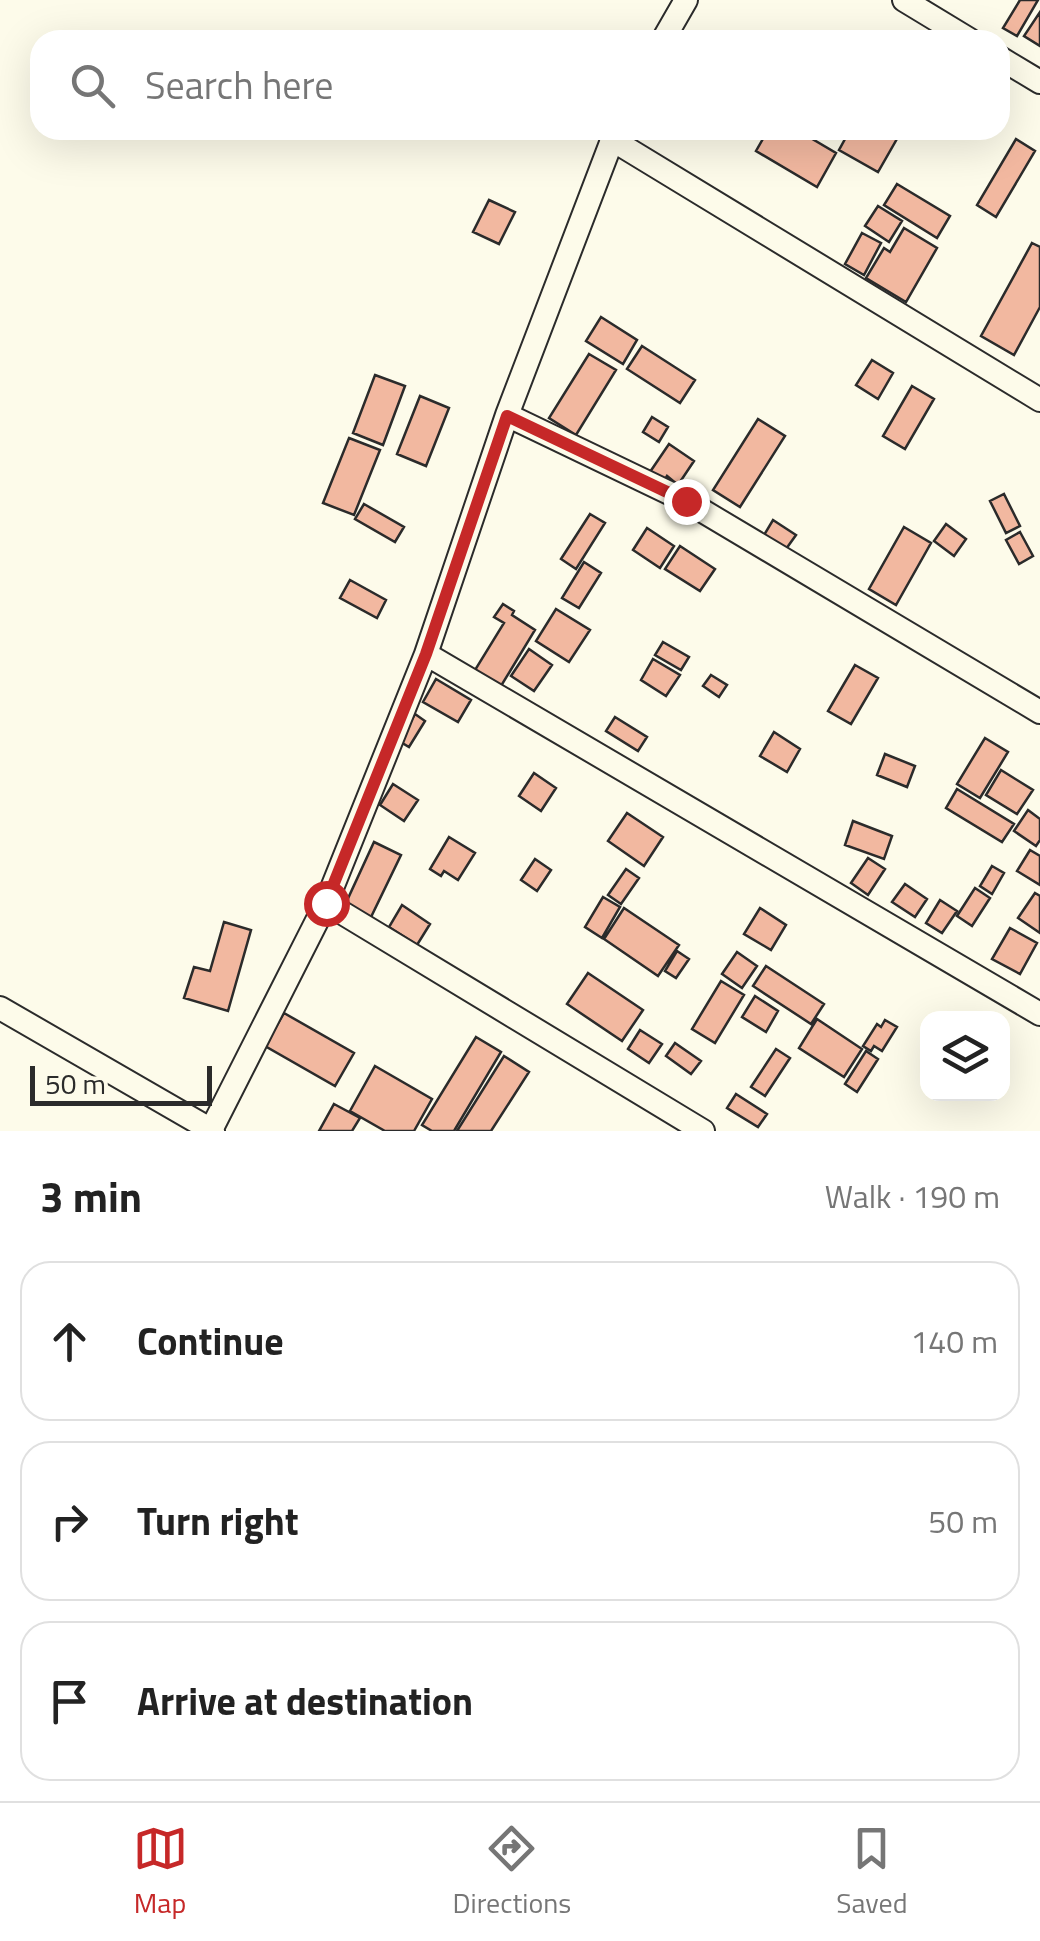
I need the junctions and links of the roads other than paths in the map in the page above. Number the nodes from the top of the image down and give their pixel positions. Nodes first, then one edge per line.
1 (686, 0) edge
2 (904, 0) edge
3 (670, 30) edge
4 (954, 30) edge
5 (1010, 64) edge
6 (1040, 82) edge
7 (612, 140) edge
8 (624, 140) edge
9 (1040, 400) edge
10 (507, 416) junction
11 (426, 654) junction
12 (1040, 712) edge
13 (326, 903) junction
14 (0, 1008) edge
15 (1040, 1014) edge
16 (212, 1130) edge
17 (703, 1131) edge

1 - 3 street
2 - 4 street
5 - 6 street
7 - 10 street
8 - 9 street
10 - 11 street
10 - 12 street
11 - 13 street
11 - 15 street
13 - 16 street
13 - 17 street
14 - 16 street

